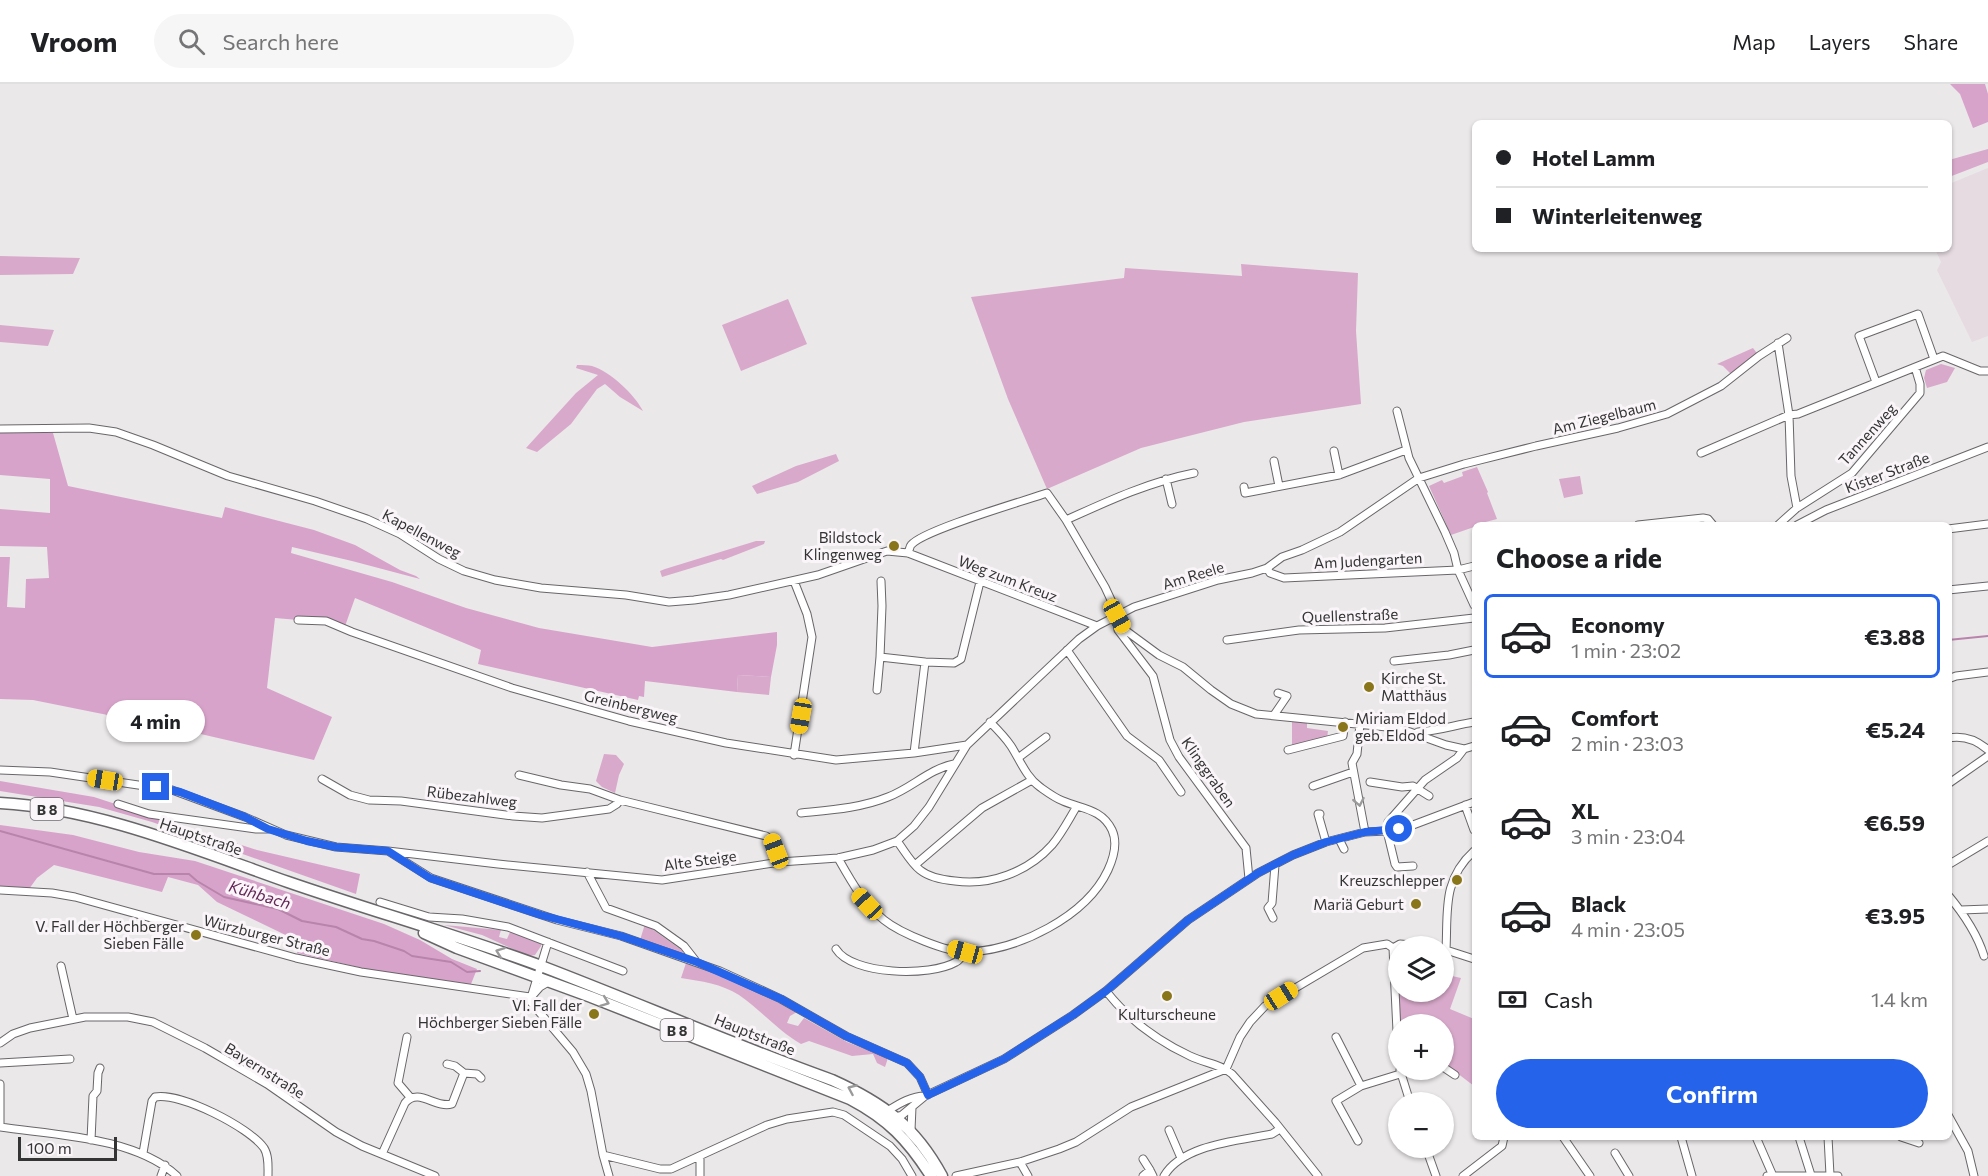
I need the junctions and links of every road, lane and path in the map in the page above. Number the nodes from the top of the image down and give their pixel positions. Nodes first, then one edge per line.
1 (1787, 338) dead end
2 (1778, 343) junction
3 (1934, 360) junction
4 (1915, 367) junction
5 (1988, 371) edge
6 (1876, 382) junction
7 (1397, 411) dead end
8 (1789, 415) junction
9 (0, 429) edge
10 (1988, 447) edge
11 (1406, 450) junction
12 (1334, 451) dead end
13 (1701, 453) dead end
14 (1274, 461) dead end
15 (1194, 473) dead end
16 (1339, 475) junction
17 (1419, 478) junction
18 (1166, 479) junction
19 (1280, 486) junction
20 (1244, 487) dead end
21 (1172, 504) dead end
22 (1797, 508) junction
23 (1066, 520) junction
24 (1666, 522) edge
25 (1710, 522) edge
26 (1781, 522) edge
27 (1803, 522) edge
28 (1988, 524) edge
29 (1952, 528) edge
30 (908, 553) junction
31 (1472, 566) edge
32 (1267, 568) junction
33 (1458, 570) junction
34 (794, 581) junction
35 (881, 581) dead end
36 (980, 582) junction
37 (1988, 586) edge
38 (1952, 590) edge
39 (1472, 601) edge
40 (1117, 616) junction
41 (1472, 618) edge
42 (298, 620) dead end
43 (1097, 626) junction
44 (1227, 639) dead end
45 (1067, 650) junction
46 (1472, 650) edge
47 (880, 657) junction
48 (1394, 661) dead end
49 (925, 662) junction
50 (1988, 672) edge
51 (1952, 678) edge
52 (877, 690) dead end
53 (1278, 693) dead end
54 (1274, 715) junction
55 (990, 722) junction
56 (1345, 722) junction
57 (1472, 722) edge
58 (1360, 724) junction
59 (1435, 731) junction
60 (1415, 733) junction
61 (1046, 737) dead end
62 (1952, 737) edge
63 (1432, 739) junction
64 (967, 745) junction
65 (1472, 747) edge
66 (1464, 749) junction
67 (1288, 750) dead end
68 (1988, 750) edge
69 (914, 753) junction
70 (794, 754) junction
71 (1988, 756) edge
72 (1018, 758) junction
73 (954, 764) junction
74 (0, 770) edge
75 (1353, 772) junction
76 (519, 775) dead end
77 (322, 779) dead end
78 (1032, 780) junction
79 (1952, 781) edge
80 (1370, 782) dead end
81 (1313, 786) dead end
82 (1417, 790) junction
83 (1181, 792) dead end
84 (1429, 796) dead end
85 (620, 800) junction
86 (0, 803) edge
87 (1472, 803) edge
88 (118, 804) dead end
89 (1077, 806) junction
90 (1465, 806) junction
91 (801, 813) dead end
92 (1320, 814) dead end
93 (1472, 825) edge
94 (268, 829) junction
95 (1387, 831) junction
96 (1365, 832) junction
97 (1339, 838) junction
98 (897, 841) junction
99 (1988, 841) edge
100 (1326, 842) junction
101 (1344, 849) dead end
102 (388, 851) junction
103 (1472, 853) edge
104 (838, 858) junction
105 (780, 862) junction
106 (1952, 863) edge
107 (1275, 864) junction
108 (915, 865) junction
109 (1413, 866) dead end
110 (587, 872) junction
111 (1249, 879) junction
112 (0, 890) edge
113 (1952, 900) edge
114 (380, 902) dead end
115 (1988, 909) edge
116 (1961, 910) junction
117 (388, 916) junction
118 (1274, 918) dead end
119 (1445, 936) edge
120 (548, 942) junction
121 (1388, 945) edge
122 (836, 949) dead end
123 (965, 952) junction
124 (1454, 953) edge
125 (1984, 956) dead end
126 (1472, 958) edge
127 (697, 962) junction
128 (62, 966) dead end
129 (538, 971) junction
130 (622, 971) dead end
131 (550, 981) junction
132 (1106, 991) junction
133 (530, 997) junction
134 (73, 1019) junction
135 (407, 1037) dead end
136 (1335, 1037) dead end
137 (0, 1043) edge
138 (70, 1059) dead end
139 (0, 1063) edge
140 (447, 1064) dead end
141 (100, 1068) dead end
142 (1226, 1069) junction
143 (464, 1073) junction
144 (1388, 1076) edge
145 (481, 1078) dead end
146 (0, 1084) edge
147 (1361, 1086) junction
148 (926, 1095) junction
149 (410, 1097) junction
150 (912, 1107) junction
151 (889, 1117) junction
152 (1952, 1122) edge
153 (0, 1127) edge
154 (1280, 1129) junction
155 (911, 1130) junction
156 (1169, 1130) dead end
157 (91, 1140) junction
158 (1503, 1140) edge
159 (1565, 1140) edge
160 (1682, 1140) edge
161 (1757, 1140) edge
162 (1799, 1140) edge
163 (1828, 1140) edge
164 (1910, 1140) edge
165 (1358, 1142) dead end
166 (1919, 1143) dead end
167 (143, 1153) junction
168 (1615, 1153) dead end
169 (382, 1154) junction
170 (603, 1155) junction
171 (700, 1156) junction
172 (1181, 1158) junction
173 (1430, 1158) edge
174 (1143, 1159) dead end
175 (1020, 1162) junction
176 (165, 1166) junction
177 (984, 1173) edge
178 (1151, 1173) edge
179 (1786, 1175) edge
180 (1811, 1175) edge
181 (1834, 1175) edge
182 (161, 1176) edge
183 (177, 1176) edge
184 (268, 1176) edge
185 (435, 1176) edge
186 (609, 1176) edge
187 (700, 1176) edge
188 (912, 1176) edge
189 (931, 1176) edge
190 (942, 1176) edge
191 (956, 1176) edge
192 (1028, 1176) edge
193 (1143, 1176) edge
194 (1164, 1176) edge
195 (1318, 1176) edge
196 (1436, 1176) edge
197 (1463, 1176) edge
198 (1590, 1176) edge
199 (1629, 1176) edge
200 (1692, 1176) edge
201 (1767, 1176) edge
202 (1773, 1176) edge
203 (1974, 1176) edge

1 - 2 street, Am Ziegelbaum
2 - 8 street
2 - 17 street, Am Ziegelbaum
3 - 4 street
3 - 5 street
3 - 6 street
4 - 6 street
4 - 22 street, Tannenweg
6 - 8 street
7 - 11 street
8 - 13 street
8 - 22 street
9 - 34 street, Kapellenweg
10 - 27 street, Kister Straße
11 - 16 street
11 - 17 street
12 - 16 street
14 - 19 street
15 - 18 street
16 - 19 street
17 - 32 street, Am Reele
17 - 33 street
18 - 21 street
18 - 23 street
19 - 20 street
22 - 26 street, Tannenweg
23 - 30 street, Klinggraben
23 - 40 street, Klinggraben
24 - 25 street
28 - 29 street
30 - 34 street, Kapellenweg
30 - 36 street, Weg zum Kreuz
31 - 33 street, Am Judengarten
32 - 33 street, Am Judengarten
32 - 40 street, Am Reele
33 - 39 street
34 - 70 street
35 - 47 street
36 - 43 street, Weg zum Kreuz
36 - 49 street
37 - 38 street
40 - 43 street, Am Reele
40 - 54 street
40 - 111 street, Klinggraben
41 - 44 street, Quellenstraße
42 - 70 street, Greinbergweg
43 - 45 street, Am Reele
45 - 55 street, Am Reele
45 - 83 street
46 - 48 street
47 - 49 street
47 - 52 street
49 - 69 street
50 - 51 street
53 - 54 street
54 - 56 street
55 - 64 street, Alte Steige
55 - 72 street
56 - 58 street
56 - 67 street
57 - 59 street
58 - 60 street
58 - 75 street
59 - 60 street
59 - 63 street
60 - 63 street
61 - 72 street
62 - 68 street
63 - 66 street
64 - 69 street, Greinbergweg
64 - 73 street, Alte Steige
65 - 66 street
66 - 82 street
69 - 70 street, Greinbergweg
71 - 79 street
72 - 78 street
73 - 91 street
73 - 98 street, Alte Steige
74 - 94 street
75 - 81 street
75 -> 96 street
76 - 85 street, Rübezahlweg
77 - 85 street, Rübezahlweg
78 - 89 street
78 - 108 street
80 - 82 street
82 - 84 street
82 - 95 street
85 - 105 street, Rübezahlweg
86 - 117 main road, Hauptstraße / B 8
87 - 90 street
88 - 94 street
89 - 108 street
89 - 123 street
90 - 93 street
90 - 95 street
92 - 100 street
94 - 102 street, Alte Steige
95 - 96 street
95 - 109 street
96 - 97 street
97 - 100 street
97 - 101 street
98 - 104 street, Alte Steige
98 - 108 street
99 - 106 street
100 - 107 street
102 - 110 street, Alte Steige
102 - 127 street
103 - 119 street
104 - 105 street, Alte Steige
104 - 123 street
105 - 110 street, Alte Steige
107 - 111 street
107 - 118 street
110 - 127 street
111 - 132 street
112 - 133 street, Würzburger Straße
113 - 116 street
114 - 120 street
115 - 116 street
116 - 125 street
129 -> 117 main road, Hauptstraße / B 8
117 - 129 main road, Hauptstraße / B 8
120 - 129 street
120 - 130 street
121 - 142 street
122 - 123 street
124 - 126 street
127 - 148 street
128 - 134 street
129 - 131 main road, Hauptstraße / B 8
129 - 133 street
151 -> 129 main road, Hauptstraße / B 8
131 - 133 street
131 -> 151 main road, Hauptstraße / B 8
132 - 142 street
132 - 148 street
133 - 170 street
134 - 137 street, Bayernstraße
134 - 169 street, Bayernstraße
135 - 149 street
136 - 147 street
138 - 139 street
140 - 143 street
141 - 157 street
142 - 154 street
142 - 175 street
143 - 145 street
143 - 149 street
144 - 147 street
146 - 153 street
147 - 165 street
148 - 150 street
148 - 151 street
149 - 169 street
150 - 151 street
150 - 155 street
151 - 155 main road, B 8
151 - 189 main road, B 8
152 - 203 street
153 - 157 street
154 - 172 street
154 - 195 street
155 - 190 main road, B 8
156 - 172 street
157 - 167 street
158 - 197 street
159 - 198 street
160 - 200 street
161 - 202 street
162 - 180 street
163 - 181 street
164 - 166 street
167 - 176 street
167 - 184 street
168 - 199 street
169 - 185 street, Bayernstraße
170 - 171 street
170 - 186 street
171 - 187 street
171 - 188 street
172 - 194 street
173 - 196 street
174 - 178 street
175 - 177 street
175 - 192 street
176 - 182 street
176 - 183 street
177 - 191 street
178 - 193 street
179 - 180 street
179 - 202 street
180 - 181 street
201 - 202 street

